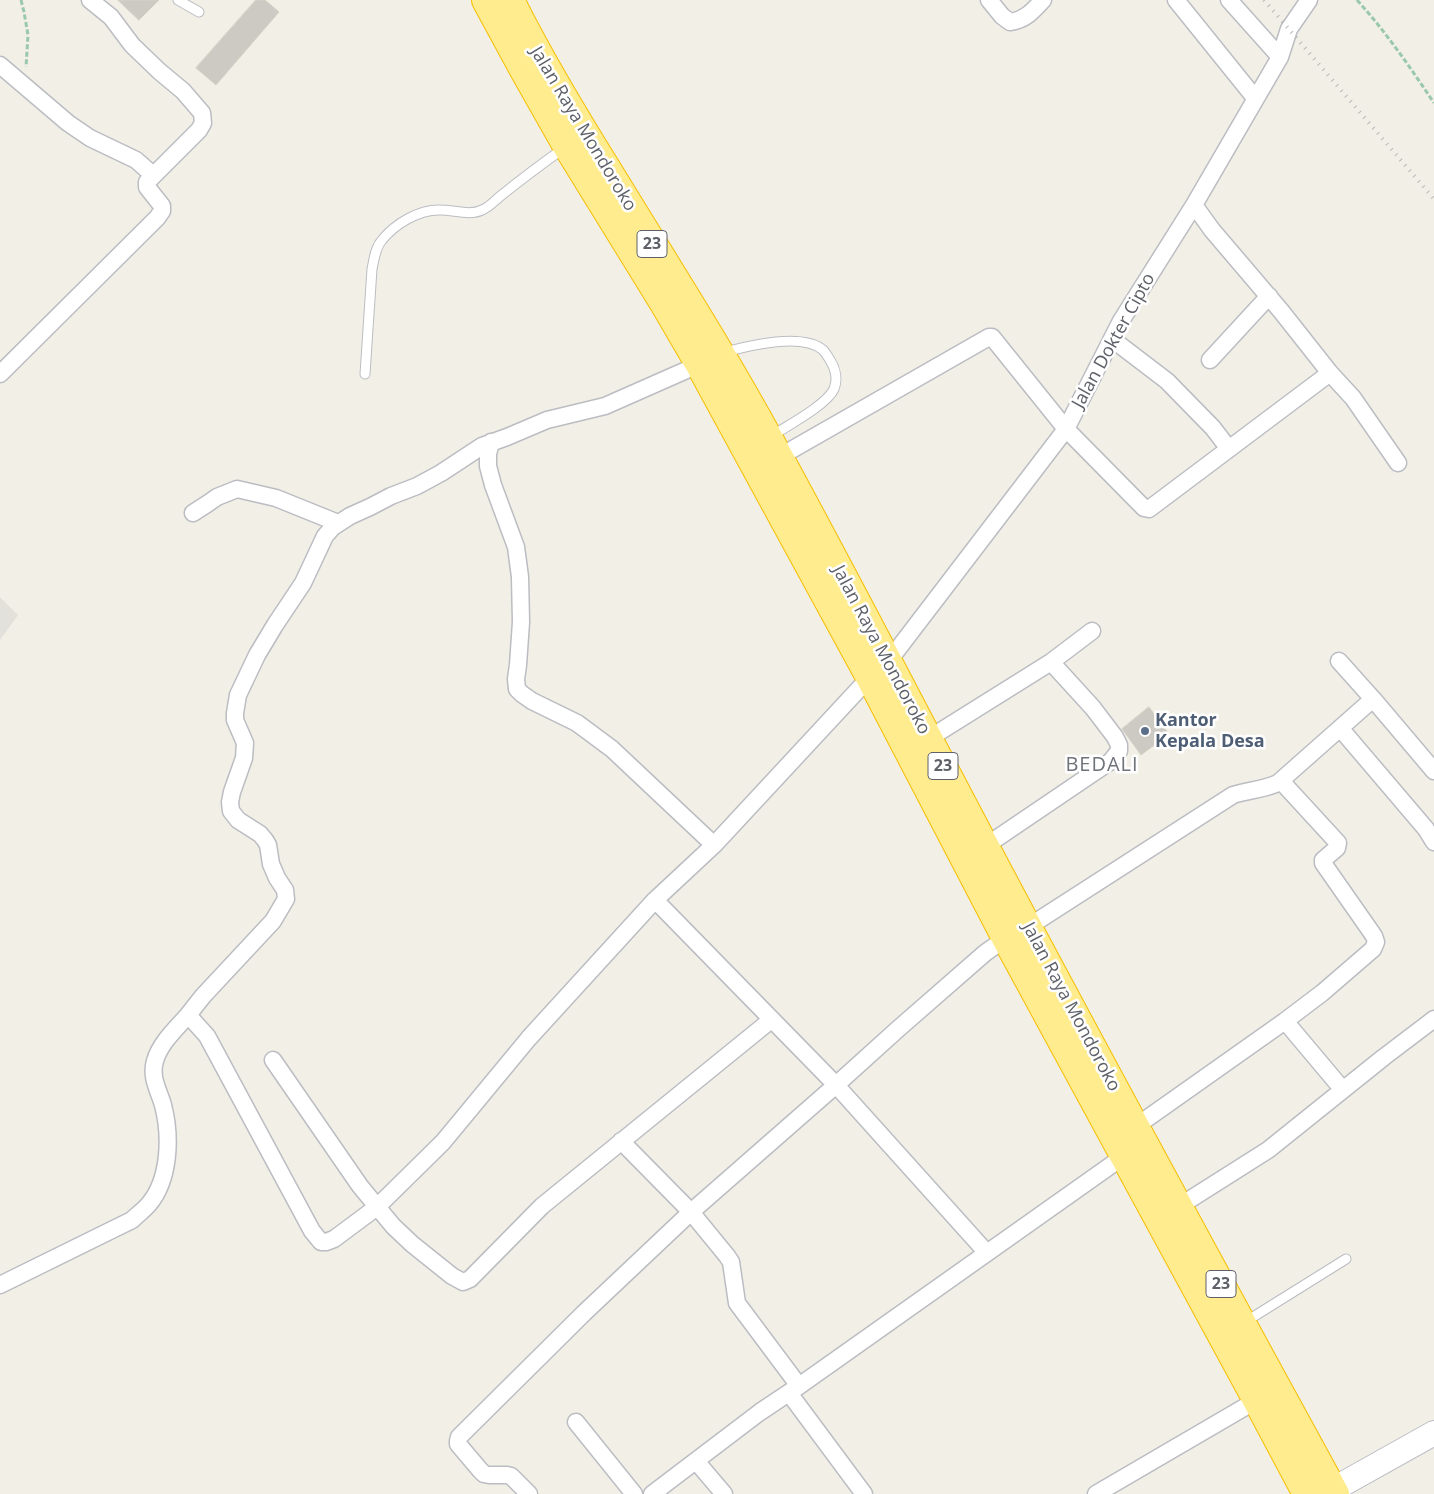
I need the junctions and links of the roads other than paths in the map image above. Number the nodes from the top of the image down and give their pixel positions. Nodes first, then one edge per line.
1 (90, 0) edge
2 (178, 0) edge
3 (486, 0) edge
4 (510, 0) edge
5 (989, 0) edge
6 (1043, 0) edge
7 (1176, 0) edge
8 (1228, 0) edge
9 (1309, 0) edge
10 (198, 12) dead end
11 (1280, 57) junction
12 (0, 64) edge
13 (1255, 98) junction
14 (576, 140) junction
15 (153, 175) junction
16 (1194, 205) junction
17 (1269, 296) junction
18 (1112, 339) junction
19 (710, 360) junction
20 (1210, 360) dead end
21 (1330, 373) junction
22 (0, 374) edge
23 (364, 374) dead end
24 (1066, 429) junction
25 (491, 442) junction
26 (762, 448) junction
27 (1229, 449) junction
28 (1398, 463) dead end
29 (193, 513) dead end
30 (344, 519) junction
31 (1092, 631) dead end
32 (1339, 661) dead end
33 (1051, 662) junction
34 (879, 669) junction
35 (1373, 699) junction
36 (1340, 728) junction
37 (928, 739) junction
38 (1434, 771) edge
39 (1281, 781) junction
40 (1434, 842) edge
41 (714, 845) junction
42 (984, 847) junction
43 (655, 900) junction
44 (1017, 932) junction
45 (188, 1015) junction
46 (771, 1020) junction
47 (1434, 1020) edge
48 (1285, 1021) junction
49 (273, 1060) dead end
50 (1097, 1081) junction
51 (836, 1085) junction
52 (1343, 1090) junction
53 (1135, 1127) junction
54 (621, 1141) junction
55 (1124, 1156) junction
56 (376, 1205) junction
57 (1178, 1207) junction
58 (691, 1212) junction
59 (987, 1253) junction
60 (1346, 1260) dead end
61 (0, 1285) edge
62 (1243, 1323) junction
63 (794, 1389) junction
64 (1257, 1400) junction
65 (576, 1422) dead end
66 (1434, 1433) edge
67 (696, 1460) junction
68 (1325, 1493) edge
69 (530, 1494) edge
70 (634, 1494) edge
71 (652, 1494) edge
72 (724, 1494) edge
73 (864, 1494) edge
74 (1096, 1494) edge

1 - 15 street
2 - 10 lane
3 - 14 highway, Jalan Raya Mondoroko / 23
4 - 14 highway, Jalan Raya Mondoroko / 23
5 - 6 street
7 - 13 street
8 - 11 street
9 - 11 street, Jalan Dokter Cipto
11 - 13 street, Jalan Dokter Cipto
12 - 15 street
13 - 16 street, Jalan Dokter Cipto
14 - 19 highway, Jalan Raya Mondoroko / 23
14 - 23 lane
15 - 22 street
16 - 17 street
16 - 18 street, Jalan Dokter Cipto
17 - 20 street
17 - 21 street
18 - 24 street, Jalan Dokter Cipto
18 - 27 street
19 - 25 street
19 - 26 highway, Jalan Raya Mondoroko / 23
19 - 26 lane
21 - 27 street
21 - 28 street
24 - 26 street
24 - 27 street
24 - 34 street, Jalan Dokter Cipto
25 - 30 street
25 - 41 street
26 - 34 highway, Jalan Raya Mondoroko / 23
29 - 30 street
30 - 45 street
31 - 33 street
32 - 35 street
33 - 37 street
33 - 42 street
34 - 37 highway, Jalan Raya Mondoroko / 23
34 - 41 street, Jalan Dokter Cipto
34 - 44 highway, Jalan Raya Mondoroko / 23
35 - 36 street
35 - 38 street
36 - 39 street
36 - 40 street
37 - 42 highway, Jalan Raya Mondoroko / 23
39 - 44 street
39 - 48 street
41 - 43 street, Jalan Dokter Cipto
42 - 44 highway, Jalan Raya Mondoroko / 23
43 - 46 street
43 - 56 street, Jalan Dokter Cipto
44 - 50 highway, Jalan Raya Mondoroko / 23
44 - 51 street
45 - 56 street, Jalan Dokter Cipto
45 - 61 street
46 - 51 street
46 - 54 street
47 - 52 street
48 - 52 street
48 - 53 street
49 - 56 street
50 - 53 highway, Jalan Raya Mondoroko / 23
50 - 55 highway, Jalan Raya Mondoroko / 23
51 - 58 street
51 - 59 street
52 - 57 street
53 - 57 highway, Jalan Raya Mondoroko / 23
54 - 56 street
54 - 58 street
55 - 59 street
55 - 64 highway, Jalan Raya Mondoroko / 23
57 - 62 highway, Jalan Raya Mondoroko / 23
58 - 63 street
58 - 69 street
59 - 63 street
60 - 62 lane
62 - 68 highway, Jalan Raya Mondoroko / 23
63 - 67 street
63 - 73 street
64 - 68 highway, Jalan Raya Mondoroko / 23
64 - 74 street
65 - 70 street
66 - 68 street
67 - 71 street
67 - 72 street

